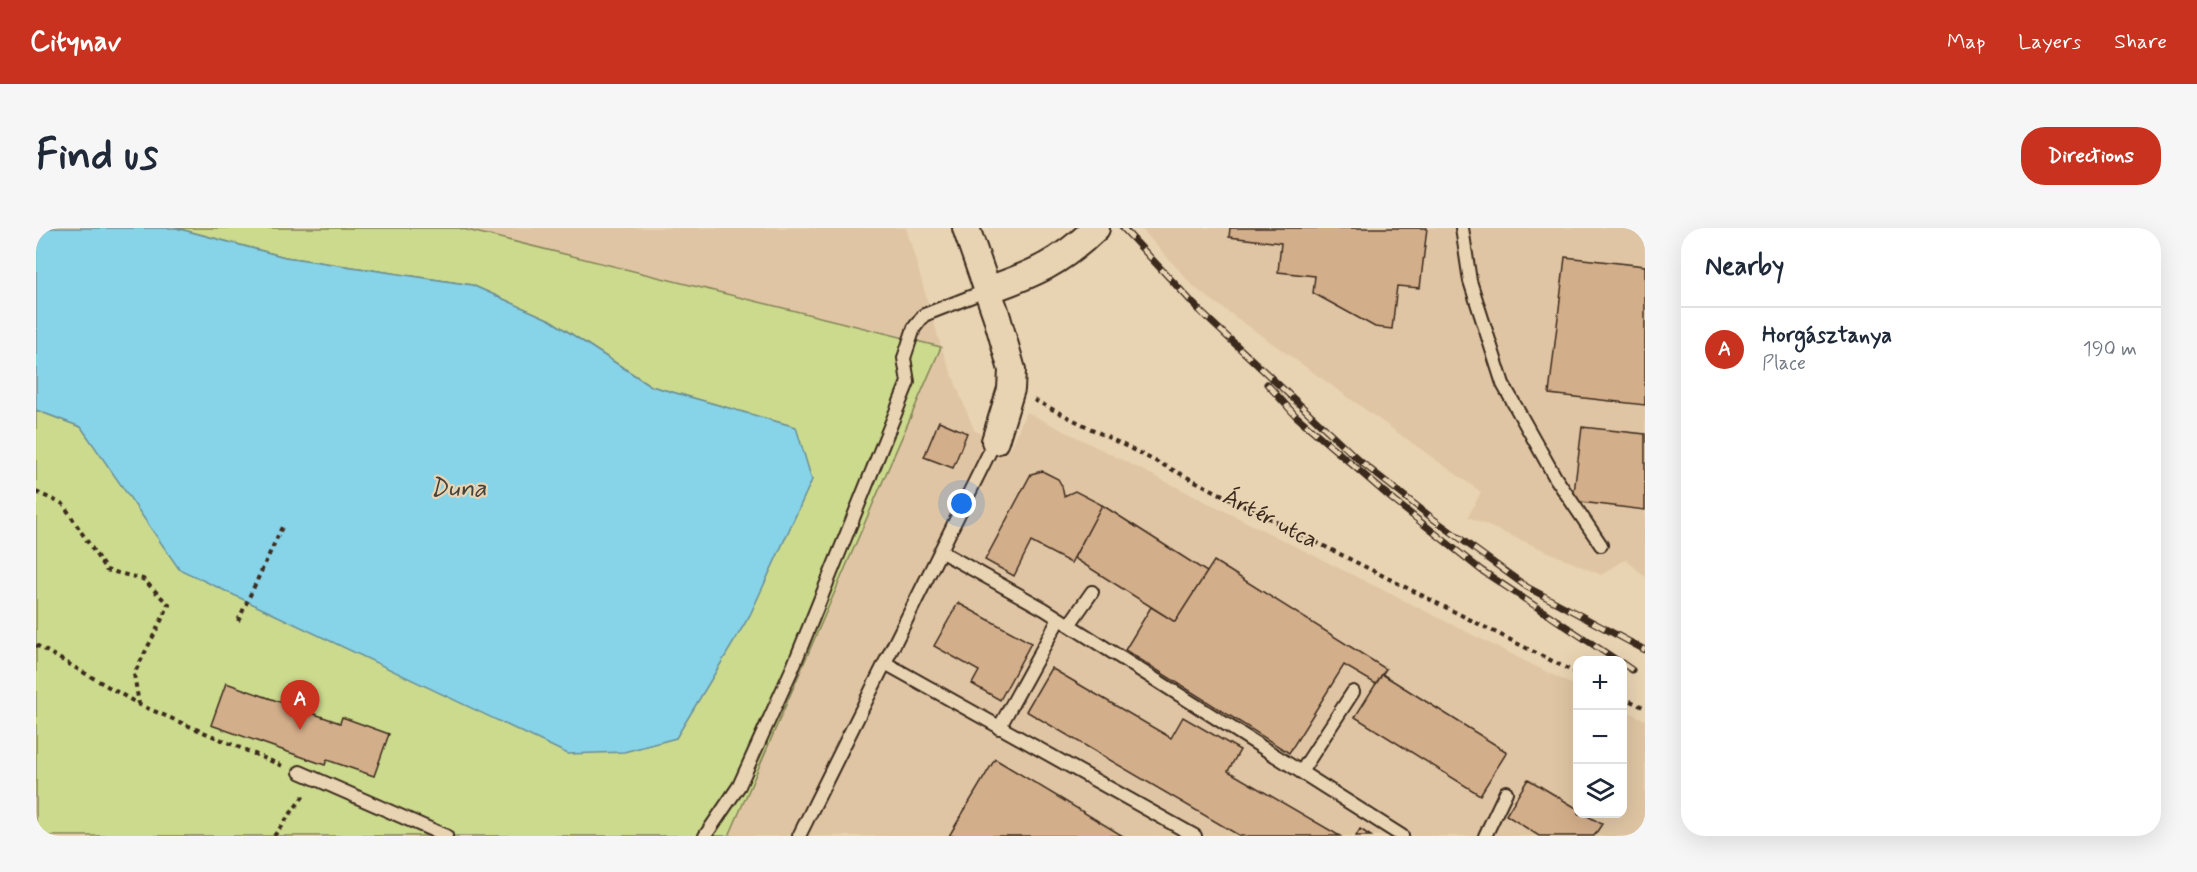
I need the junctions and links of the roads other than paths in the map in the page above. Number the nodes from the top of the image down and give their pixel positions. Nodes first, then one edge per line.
1 (966, 228) edge
2 (1096, 228) edge
3 (1462, 228) edge
4 (988, 290) junction
5 (995, 441) joint
6 (1601, 545) dead end
7 (940, 551) junction
8 (1092, 592) dead end
9 (1064, 622) junction
10 (885, 663) junction
11 (1353, 692) dead end
12 (999, 728) junction
13 (300, 772) road end
14 (1301, 772) junction
15 (1506, 792) dead end
16 (446, 836) edge
17 (705, 836) edge
18 (799, 836) edge
19 (1195, 836) edge
20 (1402, 836) edge
21 (1485, 836) edge

1 - 4 street
2 - 4 street
3 - 6 lane
4 - 5 street
4 - 17 lane
5 - 7 lane
7 - 9 lane
7 - 10 lane
8 - 9 lane
9 - 12 lane
9 - 14 lane
10 - 12 lane
10 - 18 lane
11 - 14 lane
12 - 19 lane
13 - 16 lane
14 - 20 lane
15 - 21 lane

